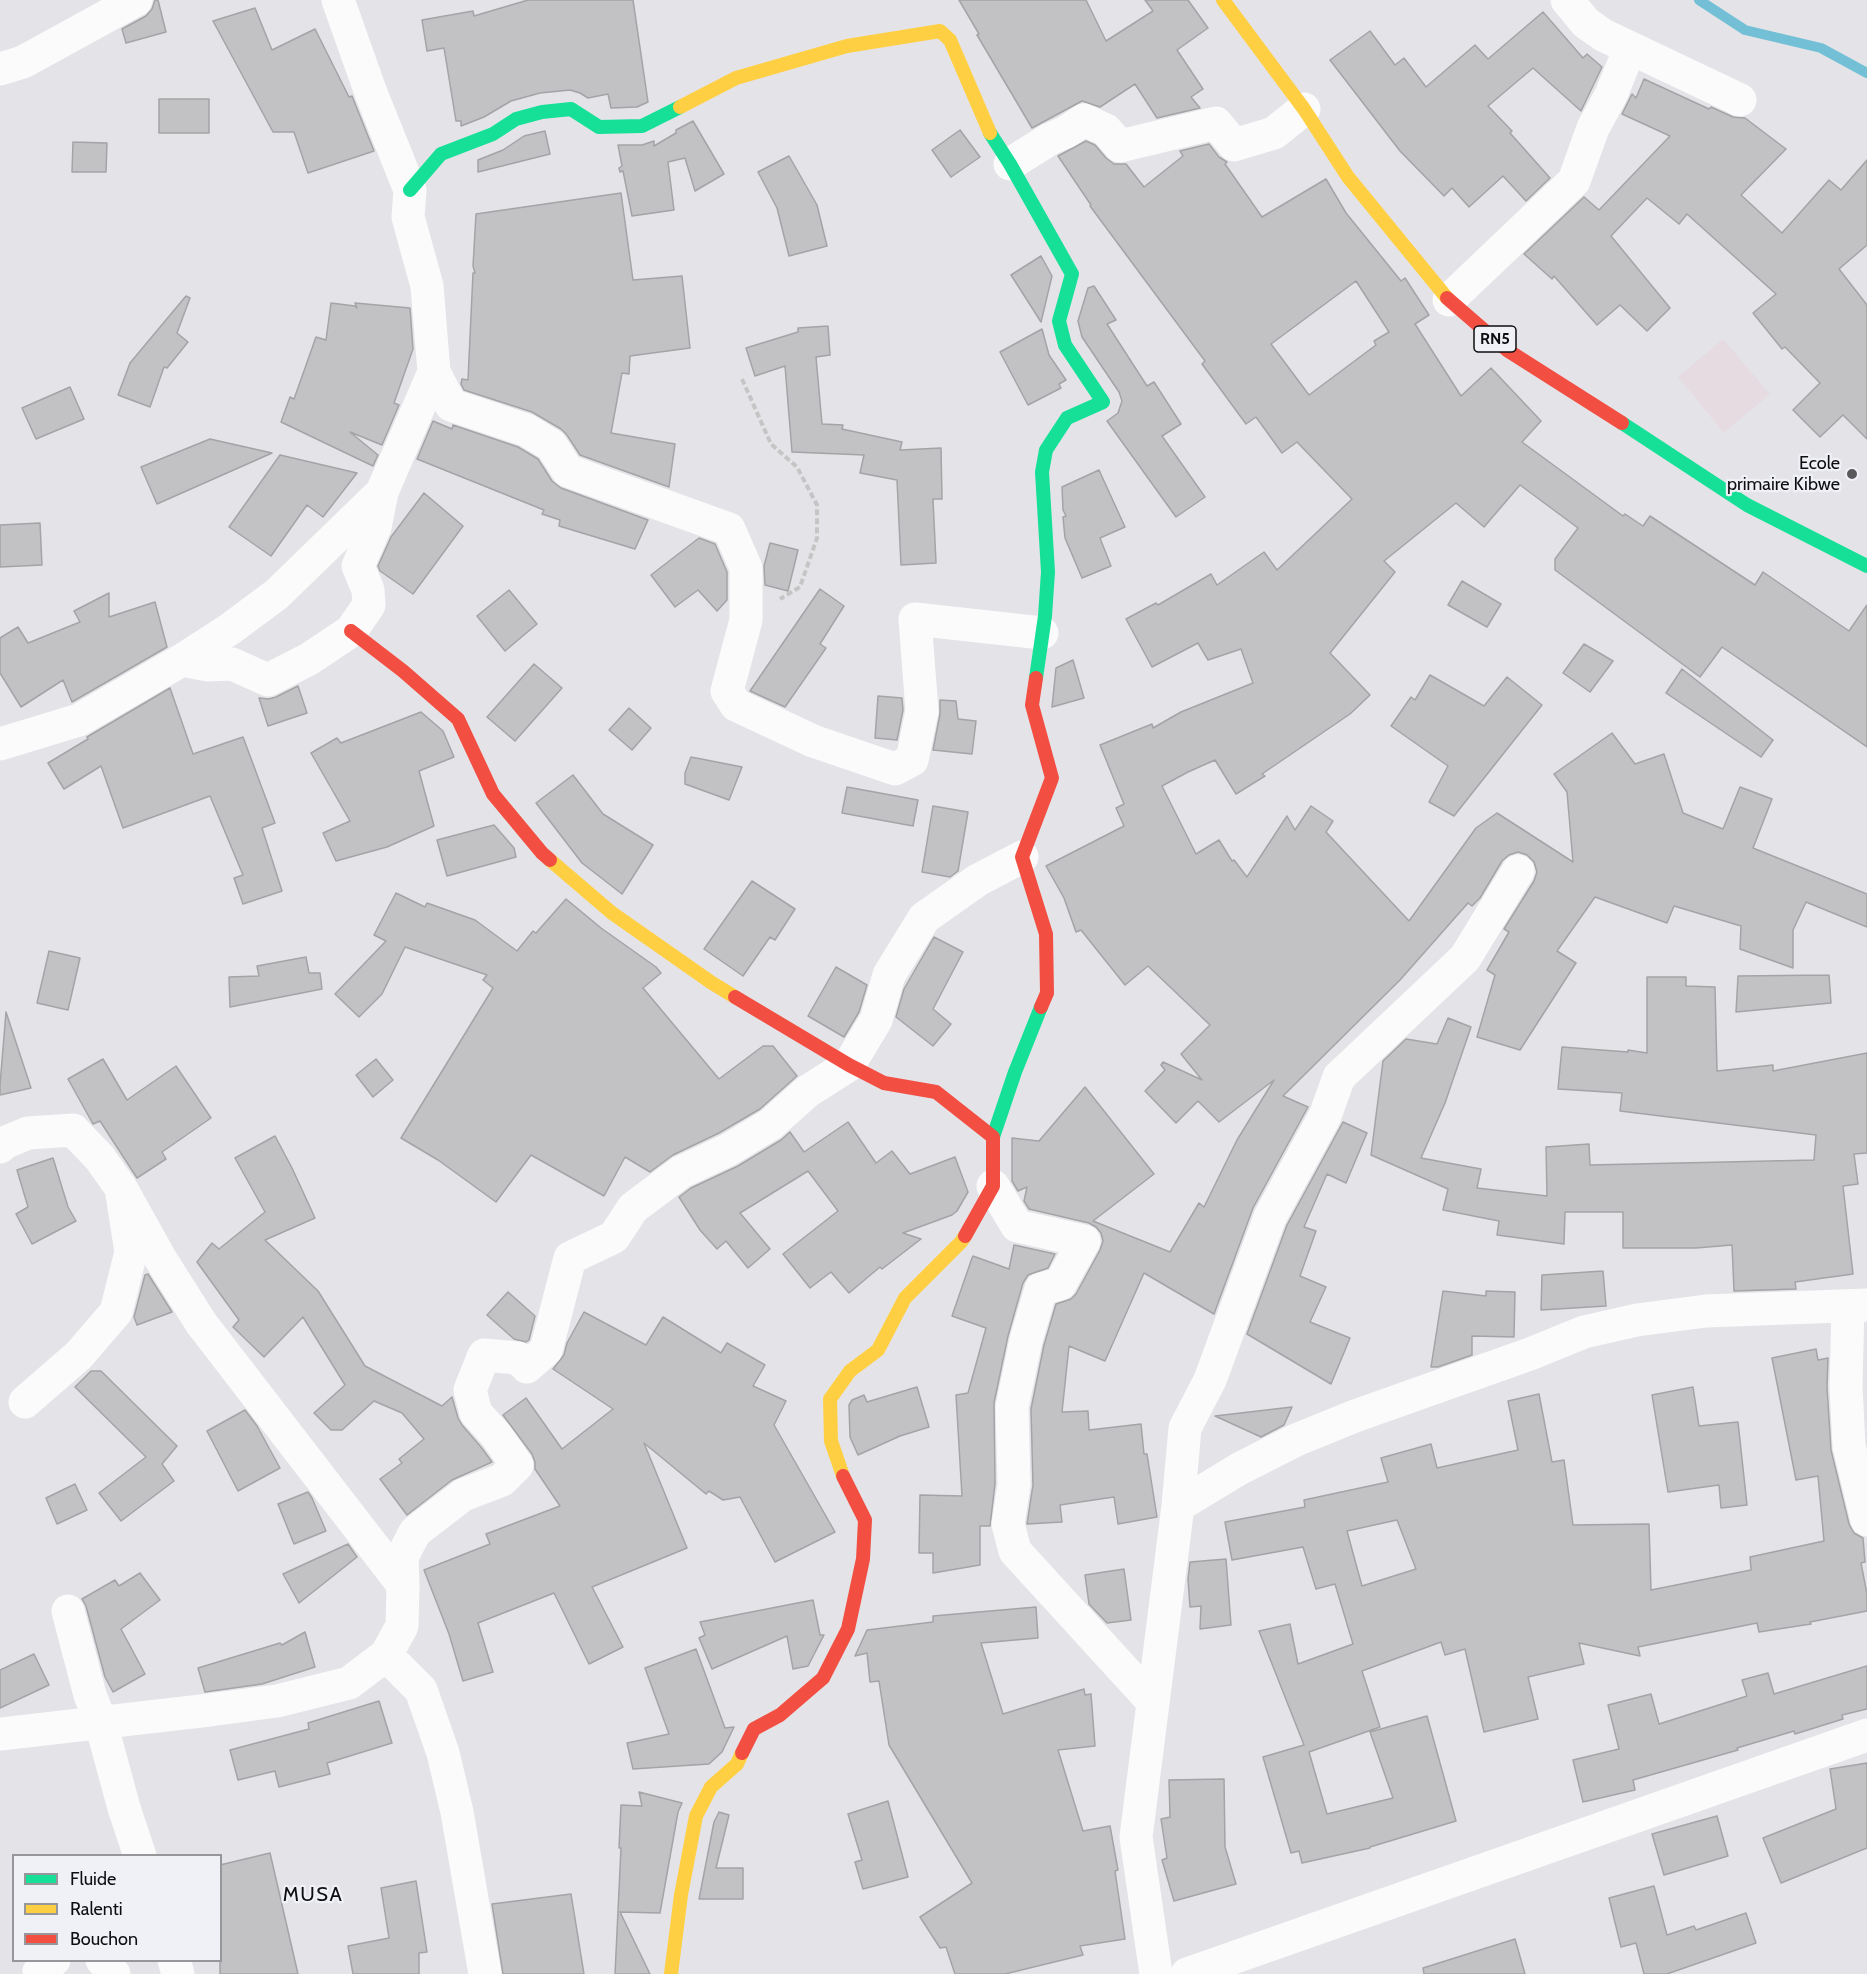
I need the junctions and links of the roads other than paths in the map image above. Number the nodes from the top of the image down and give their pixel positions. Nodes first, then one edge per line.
1 (136, 0) edge
2 (338, 0) edge
3 (1223, 0) edge
4 (1567, 0) edge
5 (1630, 48) junction
6 (0, 69) edge
7 (1740, 100) dead end
8 (1304, 109) junction
9 (1010, 164) junction
10 (410, 190) junction
11 (1449, 300) junction
12 (434, 372) junction
13 (382, 492) junction
14 (1867, 566) edge
15 (351, 631) junction
16 (1042, 633) junction
17 (182, 660) junction
18 (0, 744) edge
19 (1022, 856) junction
20 (1518, 871) dead end
21 (849, 1065) junction
22 (993, 1137) junction
23 (0, 1147) edge
24 (993, 1186) junction
25 (121, 1188) junction
26 (1857, 1305) edge
27 (25, 1402) dead end
28 (1178, 1506) junction
29 (1867, 1520) edge
30 (404, 1585) junction
31 (68, 1611) dead end
32 (386, 1655) junction
33 (1153, 1702) junction
34 (101, 1723) junction
35 (0, 1734) edge
36 (1867, 1735) edge
37 (139, 1854) edge
38 (51, 1962) edge
39 (104, 1962) edge
40 (40, 1974) edge
41 (116, 1974) edge
42 (485, 1974) edge
43 (671, 1974) edge
44 (1156, 1974) edge
45 (1187, 1974) edge

1 - 6 street
2 - 10 street
3 - 8 main road, RN5
4 - 5 street
5 - 7 street
5 - 11 street
8 - 9 street
8 - 11 main road, RN5
9 - 10 main road
9 - 16 main road
10 - 12 street
11 - 14 main road, RN5
12 - 13 street
12 - 16 street
13 - 15 street
13 - 17 street
15 - 17 street
15 - 21 main road
16 - 19 main road
17 - 18 street
19 - 21 street
19 - 22 main road
20 - 28 street
21 - 22 main road
21 - 30 street
22 - 24 main road
23 - 25 street
24 - 33 street
24 - 43 main road
25 - 27 street
25 - 30 street
26 - 28 street
26 - 29 street
28 - 33 street
30 - 32 street
31 - 34 street
32 - 34 street
32 - 42 street
33 - 44 street
34 - 35 street
34 - 37 street
36 - 45 street
38 - 40 street
39 - 41 street

